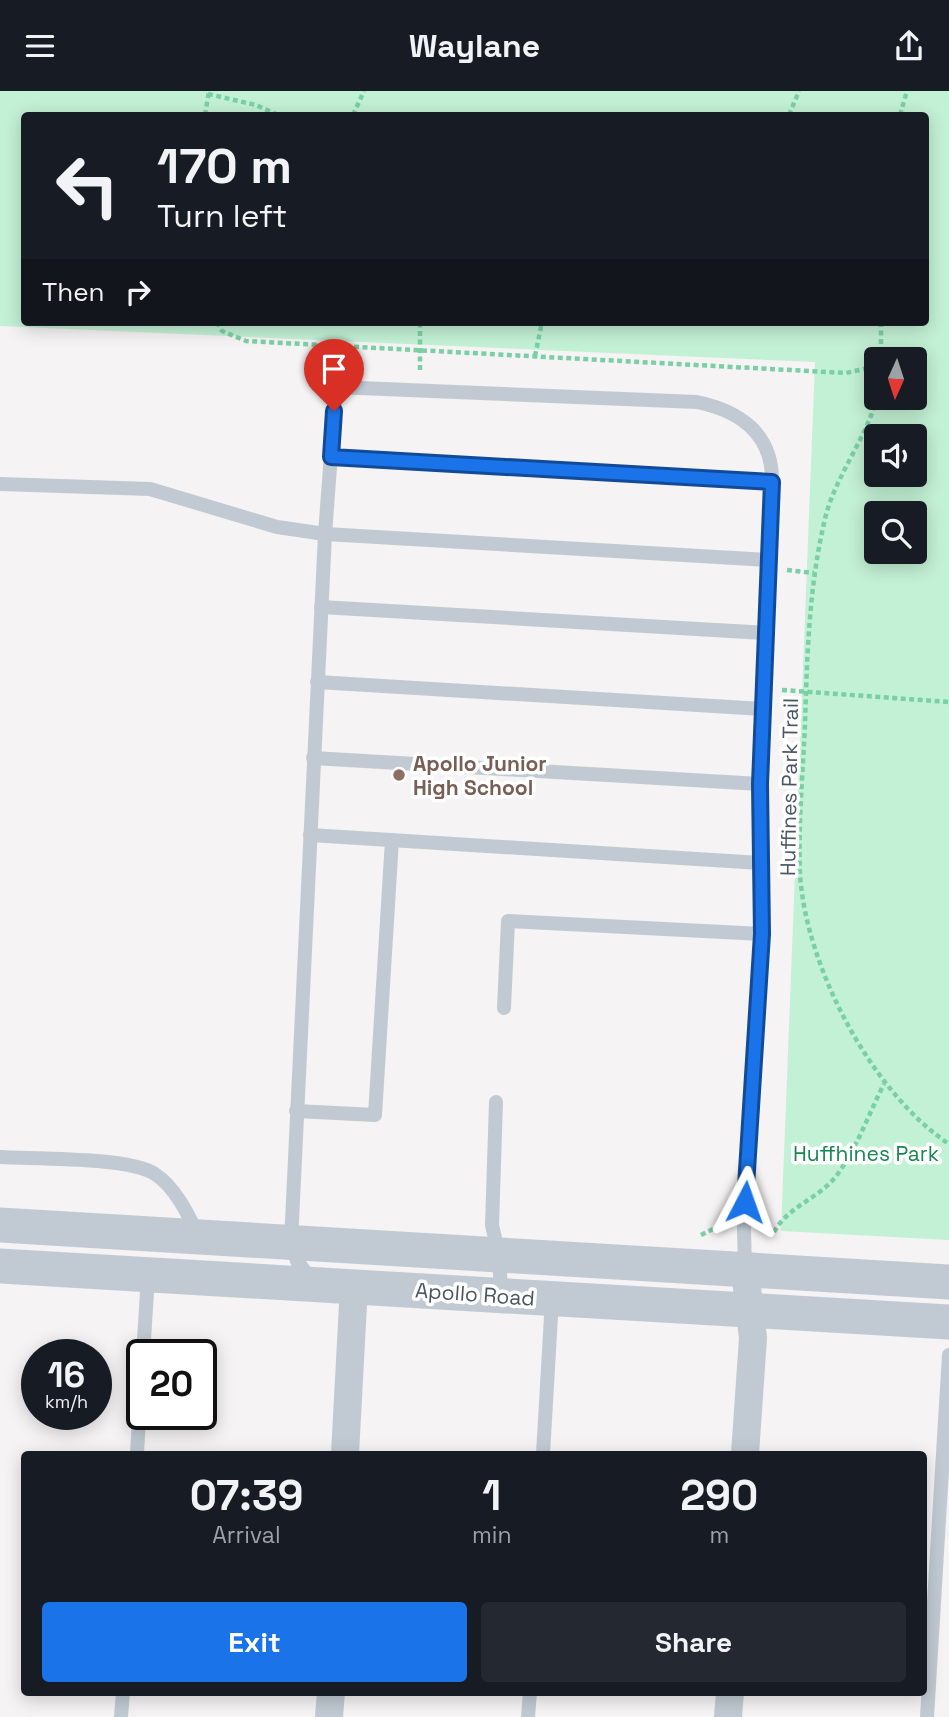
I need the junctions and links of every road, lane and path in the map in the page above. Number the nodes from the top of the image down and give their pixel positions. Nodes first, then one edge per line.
1 (364, 91) edge
2 (799, 91) edge
3 (907, 91) edge
4 (209, 93) edge
5 (206, 112) edge
6 (271, 112) edge
7 (354, 112) edge
8 (790, 112) edge
9 (901, 112) edge
10 (219, 326) edge
11 (420, 326) edge
12 (541, 326) edge
13 (881, 326) edge
14 (881, 347) edge
15 (420, 351) junction
16 (535, 356) junction
17 (864, 369) edge
18 (419, 391) junction
19 (871, 410) edge
20 (331, 457) junction
21 (772, 482) junction
22 (0, 484) edge
23 (325, 534) junction
24 (769, 560) junction
25 (321, 607) junction
26 (766, 633) junction
27 (317, 682) junction
28 (764, 688) junction
29 (806, 692) junction
30 (949, 702) edge
31 (763, 709) junction
32 (313, 758) junction
33 (760, 784) junction
34 (310, 835) junction
35 (392, 840) junction
36 (761, 863) junction
37 (762, 934) junction
38 (504, 1008) dead end
39 (884, 1084) junction
40 (496, 1102) dead end
41 (296, 1111) junction
42 (949, 1144) edge
43 (0, 1157) edge
44 (0, 1225) edge
45 (774, 1232) dead end
46 (199, 1237) junction
47 (291, 1242) junction
48 (499, 1255) junction
49 (0, 1266) edge
50 (745, 1271) junction
51 (149, 1274) junction
52 (949, 1282) edge
53 (316, 1284) junction
54 (354, 1286) junction
55 (501, 1296) junction
56 (552, 1299) junction
57 (750, 1311) junction
58 (949, 1322) edge
59 (143, 1339) edge
60 (949, 1355) edge
61 (138, 1430) edge
62 (137, 1451) edge
63 (345, 1451) edge
64 (543, 1451) edge
65 (745, 1451) edge
66 (123, 1696) edge
67 (331, 1696) edge
68 (530, 1696) edge
69 (730, 1696) edge
70 (121, 1717) edge
71 (329, 1717) edge
72 (528, 1717) edge
73 (729, 1717) edge
74 (927, 1717) edge

1 - 7 path
2 - 8 path
3 - 9 path
4 - 5 path
4 - 6 path
10 - 15 path
11 - 15 path
12 - 16 path
13 - 14 path
15 - 16 path
15 - 18 path
16 - 17 path
18 - 20 lane
18 - 21 lane
19 - 29 path, Huffines Park Trail
20 - 21 lane
20 - 23 lane
21 - 24 lane
22 - 23 lane
23 - 24 lane
23 - 25 lane
24 - 26 lane
25 - 26 lane
25 - 27 lane
26 - 28 lane
27 - 31 lane
27 - 32 lane
28 - 29 path
28 - 31 lane
29 - 30 path
29 - 39 path, Huffines Park Trail
31 - 33 lane
32 - 33 lane
32 - 34 lane
33 - 36 lane
34 - 35 lane
34 - 41 lane
35 - 36 lane
35 - 41 lane
36 - 37 lane
37 - 38 lane
37 - 50 lane
39 - 42 path, Huffines Park Trail
39 - 45 path
40 - 48 lane
41 - 47 lane
43 - 46 lane
44 - 46 street, Apollo Road
46 - 47 street, Apollo Road
47 - 48 street, Apollo Road
47 - 53 lane
48 - 50 street, Apollo Road
48 - 55 lane
49 - 51 street, Apollo Road
50 - 52 street, Apollo Road
50 - 57 street
51 - 53 street, Apollo Road
51 - 59 lane
53 - 54 street, Apollo Road
54 - 55 street, Apollo Road
54 - 63 street
55 - 56 street, Apollo Road
56 - 57 street, Apollo Road
56 - 64 lane
57 - 58 street, Apollo Road
57 - 65 street
60 - 74 lane
61 - 62 lane
66 - 70 lane
67 - 71 street
68 - 72 lane
69 - 73 street

